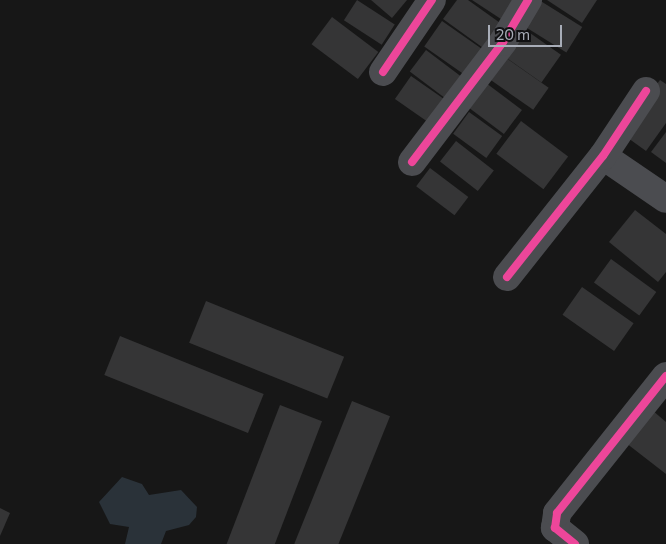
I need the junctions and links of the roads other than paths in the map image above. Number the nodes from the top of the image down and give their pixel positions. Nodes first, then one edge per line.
1 (432, 0) edge
2 (528, 0) edge
3 (383, 72) dead end
4 (646, 91) dead end
5 (603, 156) junction
6 (412, 162) dead end
7 (666, 199) edge
8 (507, 278) dead end
9 (666, 376) edge
10 (575, 544) edge

1 - 3 street
2 - 6 street
4 - 5 street
5 - 7 street
5 - 8 street
9 - 10 street

